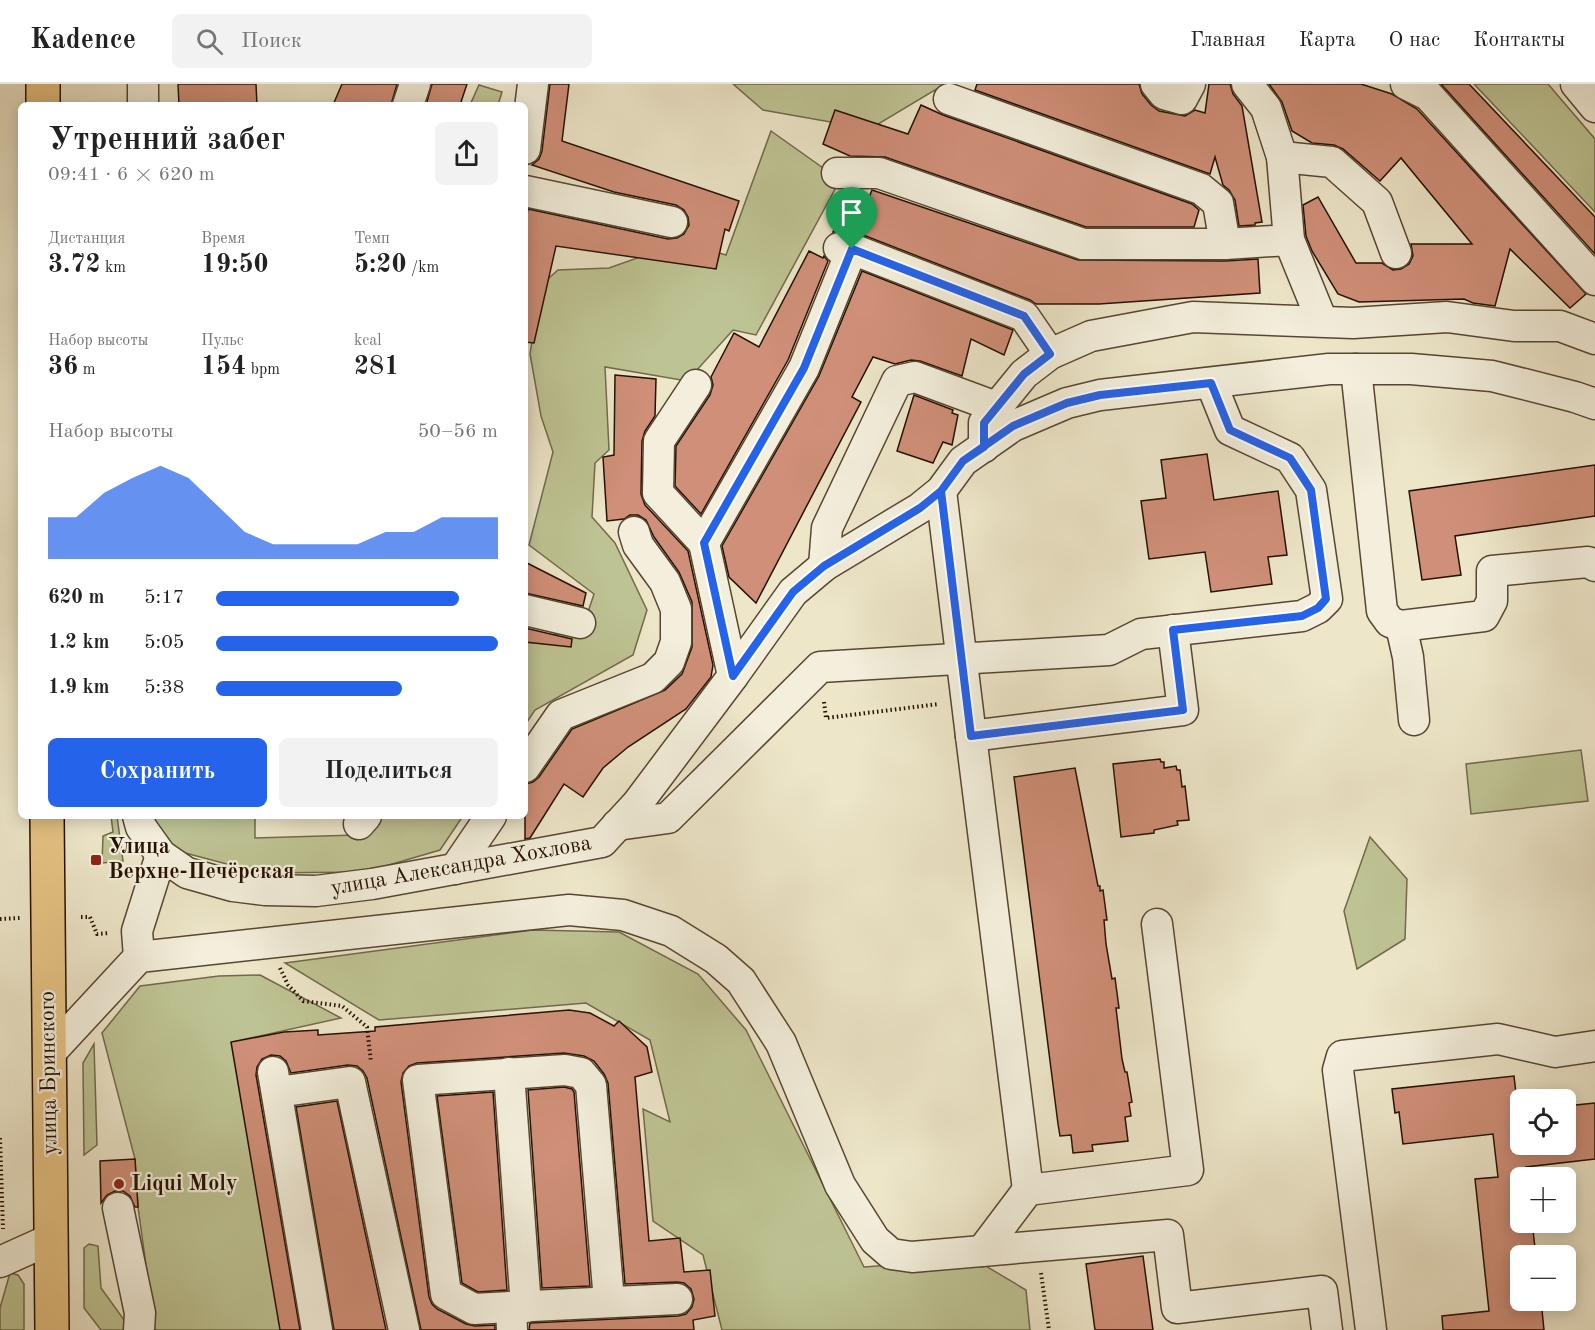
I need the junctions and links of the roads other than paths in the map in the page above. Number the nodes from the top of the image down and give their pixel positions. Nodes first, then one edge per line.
1 (43, 84) edge
2 (142, 84) edge
3 (415, 84) edge
4 (534, 84) edge
5 (1156, 84) edge
6 (1191, 84) edge
7 (1248, 84) edge
8 (1406, 84) edge
9 (1576, 84) edge
10 (949, 99) dead end
11 (43, 102) edge
12 (143, 102) edge
13 (409, 102) edge
14 (1595, 107) edge
15 (528, 127) edge
16 (1282, 157) junction
17 (837, 173) dead end
18 (528, 192) edge
19 (672, 222) dead end
20 (1289, 240) junction
21 (1225, 244) junction
22 (1396, 253) dead end
23 (1595, 280) edge
24 (1322, 321) junction
25 (1595, 339) edge
26 (1050, 354) junction
27 (1356, 369) junction
28 (1211, 383) junction
29 (696, 385) dead end
30 (1595, 404) edge
31 (996, 407) junction
32 (984, 447) junction
33 (941, 491) junction
34 (634, 532) dead end
35 (704, 543) junction
36 (824, 566) junction
37 (1595, 566) edge
38 (528, 611) edge
39 (580, 623) dead end
40 (1401, 626) junction
41 (1173, 630) junction
42 (962, 658) junction
43 (733, 676) junction
44 (1414, 720) dead end
45 (971, 736) junction
46 (528, 763) edge
47 (47, 819) edge
48 (139, 819) edge
49 (489, 819) edge
50 (617, 825) junction
51 (161, 855) junction
52 (455, 869) junction
53 (1157, 924) dead end
54 (139, 957) junction
55 (1595, 1046) edge
56 (49, 1054) junction
57 (509, 1073) junction
58 (1028, 1190) junction
59 (118, 1208) dead end
60 (51, 1239) junction
61 (2, 1249) edge
62 (982, 1251) junction
63 (677, 1299) dead end
64 (609, 1301) junction
65 (516, 1315) edge
66 (52, 1330) edge
67 (139, 1330) edge
68 (317, 1330) edge
69 (404, 1330) edge
70 (1327, 1330) edge
71 (1371, 1330) edge

1 - 11 main road
2 - 12 street
3 - 13 street
4 - 15 street
5 - 6 street
7 - 16 street
8 - 23 street
9 - 14 street
10 - 21 street
16 - 20 street
16 - 22 street
17 - 21 street
18 - 19 street
20 - 21 street
20 - 24 street
24 - 25 street
24 - 26 street
26 - 31 street
26 - 35 street
27 - 28 street, улица Александра Хохлова
27 - 30 street, улица Александра Хохлова
27 - 40 street
28 - 32 street, улица Александра Хохлова
28 - 41 street
29 - 35 street
31 - 32 street
31 - 36 street
32 - 33 street, улица Александра Хохлова
33 - 36 street, улица Александра Хохлова
33 - 42 street
34 - 46 street
35 - 43 street
36 - 43 street, улица Александра Хохлова
37 - 40 street
38 - 39 street
40 - 44 street
41 - 42 street
41 - 45 street
42 - 45 street
42 - 50 street
43 - 50 street, улица Александра Хохлова
45 - 58 street
47 - 56 main road, улица Бринского
48 - 51 street, улица Александра Хохлова
49 - 52 street
50 - 52 street, улица Александра Хохлова
51 - 52 street, улица Александра Хохлова
51 - 54 street
53 - 58 street
54 - 56 street
54 - 62 street
55 - 71 street
56 - 60 main road, улица Бринского
57 - 64 street
57 - 65 street
57 - 65 street
58 - 62 street
59 - 67 street
60 - 61 street
60 - 66 main road, улица Бринского
62 - 70 street
63 - 64 street
64 - 65 street
68 - 69 street

